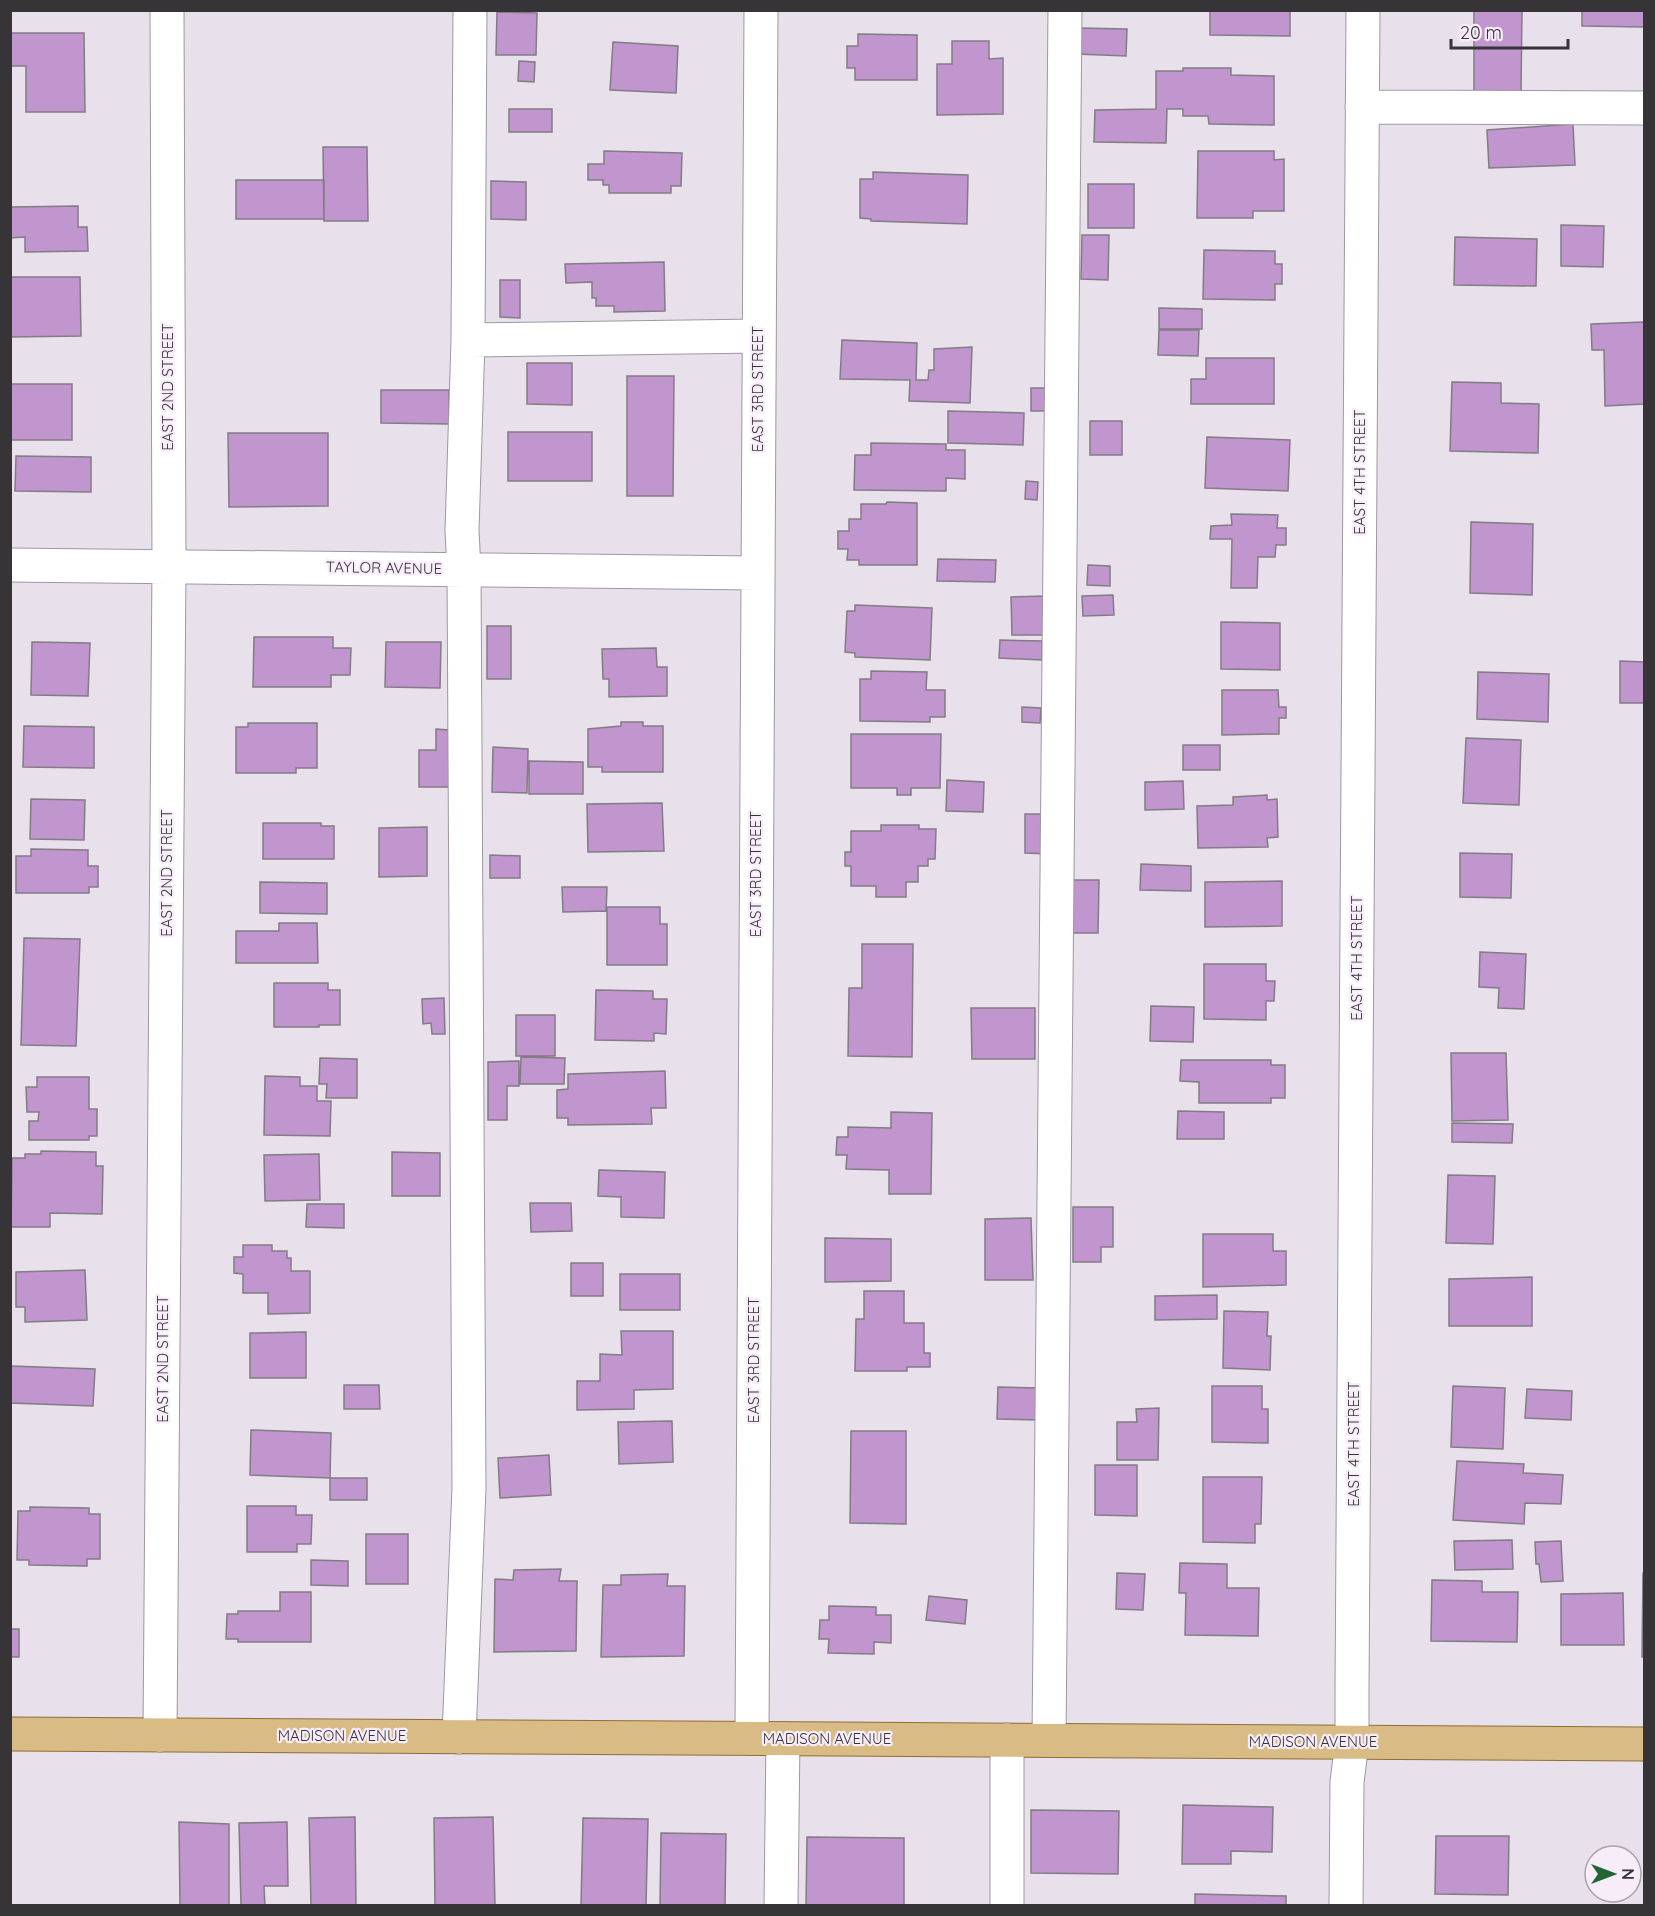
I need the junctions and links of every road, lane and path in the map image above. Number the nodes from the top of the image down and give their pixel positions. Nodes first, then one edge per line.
1 (167, 10) edge
2 (470, 10) edge
3 (761, 10) edge
4 (1065, 10) edge
5 (1363, 10) edge
6 (1362, 107) junction
7 (1644, 108) edge
8 (759, 336) junction
9 (468, 340) junction
10 (10, 565) edge
11 (169, 565) junction
12 (464, 569) junction
13 (757, 573) junction
14 (10, 1734) edge
15 (160, 1735) junction
16 (459, 1737) junction
17 (767, 1739) junction
18 (1007, 1740) junction
19 (1049, 1740) junction
20 (1352, 1742) junction
21 (1644, 1744) edge
22 (781, 1905) edge
23 (1007, 1905) edge
24 (1346, 1905) edge

1 - 11 street, EAST 2ND STREET
2 - 9 street
3 - 8 street, EAST 3RD STREET
4 - 19 street
5 - 6 street, EAST 4TH STREET
6 - 7 street
6 - 20 street, EAST 4TH STREET
8 - 9 street
8 - 13 street, EAST 3RD STREET
9 - 12 street
10 - 11 street, TAYLOR AVENUE
11 - 12 street, TAYLOR AVENUE
11 - 15 street, EAST 2ND STREET
12 - 13 street, TAYLOR AVENUE
12 - 16 street
13 - 17 street, EAST 3RD STREET
14 - 15 main road, MADISON AVENUE
15 - 16 main road, MADISON AVENUE
16 - 17 main road, MADISON AVENUE
17 - 18 main road, MADISON AVENUE
17 - 22 street, EAST 3RD STREET
18 - 19 main road, MADISON AVENUE
18 - 23 street
19 - 20 main road, MADISON AVENUE
20 - 21 main road, MADISON AVENUE
20 - 24 street, EAST 4TH STREET

